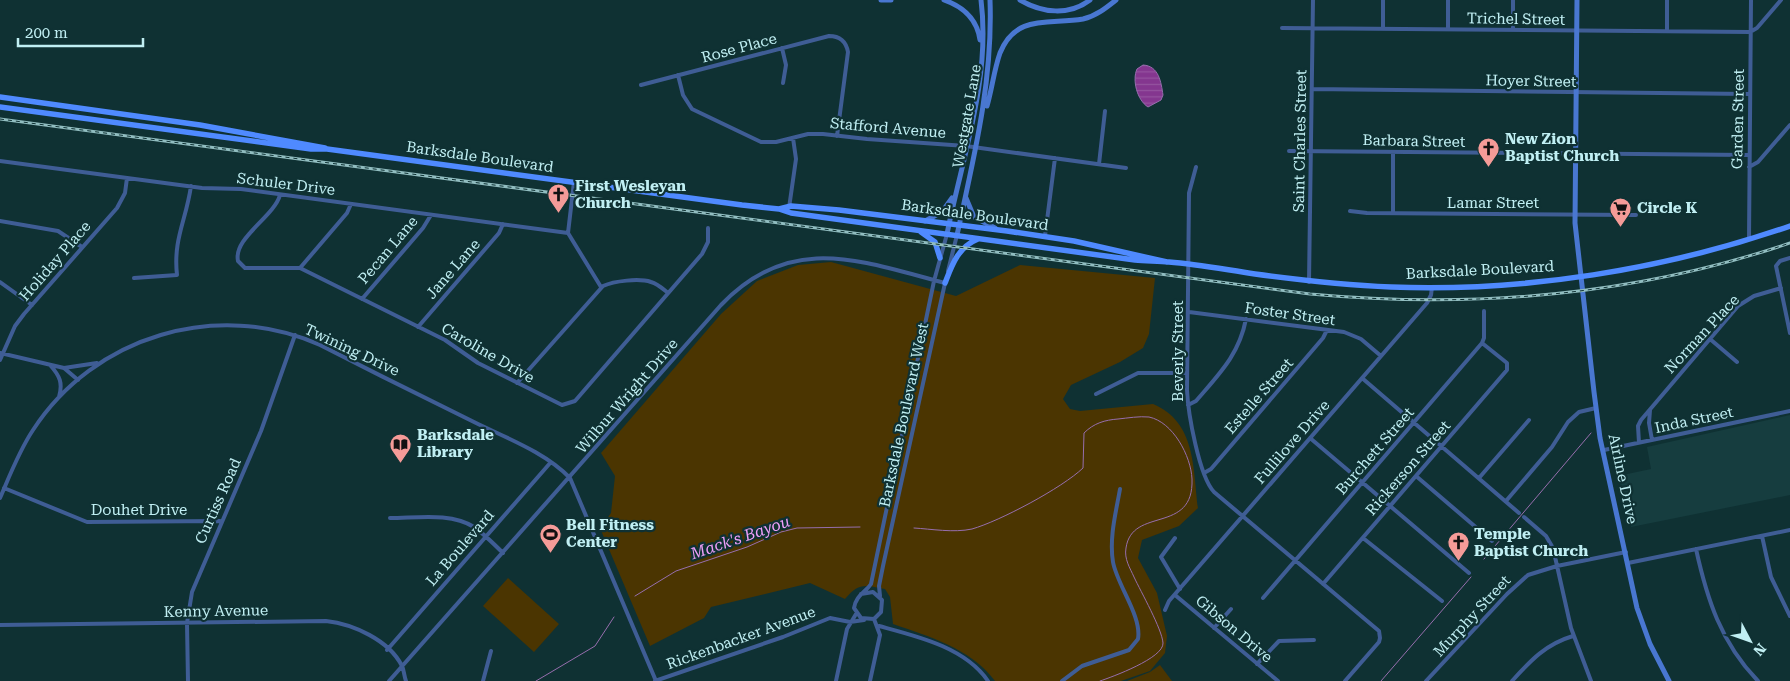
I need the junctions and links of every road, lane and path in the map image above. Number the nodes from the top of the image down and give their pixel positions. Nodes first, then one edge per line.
1 (881, 0) edge
2 (891, 0) edge
3 (944, 0) edge
4 (981, 0) edge
5 (990, 0) edge
6 (1020, 0) edge
7 (1090, 0) edge
8 (1116, 0) edge
9 (1313, 0) edge
10 (1383, 0) edge
11 (1448, 0) edge
12 (1514, 0) edge
13 (1577, 0) edge
14 (1667, 0) edge
15 (1751, 0) edge
16 (1781, 0) edge
17 (1282, 28) dead end
18 (1313, 28) junction
19 (1382, 29) junction
20 (1448, 29) junction
21 (1513, 30) junction
22 (1577, 31) junction
23 (1667, 31) junction
24 (1750, 32) junction
25 (782, 48) junction
26 (982, 53) junction
27 (678, 75) junction
28 (783, 83) dead end
29 (641, 85) dead end
30 (1312, 90) junction
31 (1576, 92) junction
32 (1750, 94) junction
33 (0, 97) edge
34 (0, 107) edge
35 (1106, 111) dead end
36 (982, 120) junction
37 (200, 125) junction
38 (1790, 125) edge
39 (198, 134) junction
40 (837, 136) junction
41 (258, 138) junction
42 (793, 138) junction
43 (966, 146) junction
44 (976, 147) junction
45 (1289, 151) dead end
46 (1312, 151) junction
47 (1393, 152) junction
48 (1575, 154) junction
49 (1749, 156) junction
50 (1055, 158) junction
51 (0, 161) edge
52 (1099, 164) junction
53 (1196, 167) dead end
54 (1749, 167) junction
55 (1126, 168) dead end
56 (127, 178) junction
57 (574, 182) junction
58 (191, 186) junction
59 (966, 192) junction
60 (955, 194) junction
61 (280, 195) junction
62 (350, 204) junction
63 (789, 210) junction
64 (1350, 211) dead end
65 (862, 212) junction
66 (1392, 213) junction
67 (430, 215) junction
68 (1574, 215) junction
69 (1636, 215) dead end
70 (0, 221) edge
71 (925, 221) junction
72 (861, 222) junction
73 (504, 224) junction
74 (949, 224) junction
75 (959, 225) junction
76 (1790, 226) edge
77 (708, 228) dead end
78 (917, 230) junction
79 (1000, 230) junction
80 (568, 233) junction
81 (947, 234) junction
82 (957, 236) junction
83 (1045, 236) junction
84 (982, 238) junction
85 (1748, 239) junction
86 (82, 247) junction
87 (1043, 247) junction
88 (940, 258) junction
89 (1790, 258) edge
90 (1167, 262) junction
91 (1189, 265) junction
92 (300, 268) junction
93 (1581, 276) junction
94 (134, 278) dead end
95 (934, 281) junction
96 (0, 282) edge
97 (1309, 282) junction
98 (945, 283) junction
99 (601, 287) junction
100 (1432, 287) junction
101 (1781, 288) junction
102 (668, 293) junction
103 (362, 299) junction
104 (32, 305) junction
105 (1484, 311) dead end
106 (1189, 312) junction
107 (1246, 319) junction
108 (418, 327) junction
109 (1327, 330) junction
110 (1790, 333) edge
111 (295, 336) junction
112 (1710, 338) junction
113 (1482, 343) junction
114 (1, 354) edge
115 (1381, 356) junction
116 (0, 360) edge
117 (99, 362) junction
118 (1737, 362) dead end
119 (50, 365) junction
120 (64, 368) junction
121 (1187, 373) junction
122 (1362, 378) junction
123 (78, 380) junction
124 (517, 383) junction
125 (1096, 394) dead end
126 (59, 397) junction
127 (1188, 404) junction
128 (1596, 408) junction
129 (1650, 410) junction
130 (1790, 410) edge
131 (1529, 420) dead end
132 (1414, 422) junction
133 (1310, 438) junction
134 (1652, 440) junction
135 (1639, 443) junction
136 (1442, 446) junction
137 (1604, 450) junction
138 (551, 462) junction
139 (1204, 473) junction
140 (1416, 476) junction
141 (570, 478) junction
142 (1479, 478) junction
143 (1362, 482) junction
144 (4, 488) junction
145 (1120, 489) dead end
146 (0, 498) edge
147 (1506, 501) junction
148 (1390, 506) junction
149 (1519, 513) dead end
150 (1243, 516) junction
151 (1524, 517) dead end
152 (390, 518) dead end
153 (220, 521) junction
154 (1790, 530) edge
155 (485, 536) junction
156 (1762, 536) junction
157 (1175, 538) dead end
158 (1363, 538) junction
159 (1492, 541) dead end
160 (1696, 549) junction
161 (1626, 552) junction
162 (503, 553) junction
163 (1294, 561) junction
164 (1628, 563) junction
165 (1557, 566) junction
166 (1469, 573) dead end
167 (1323, 584) junction
168 (1180, 590) junction
169 (861, 594) junction
170 (1175, 595) junction
171 (1263, 598) dead end
172 (882, 600) junction
173 (1442, 601) dead end
174 (1231, 609) dead end
175 (1165, 610) dead end
176 (856, 614) junction
177 (1790, 616) edge
178 (874, 619) junction
179 (864, 620) junction
180 (850, 622) junction
181 (187, 623) junction
182 (0, 625) edge
183 (879, 626) junction
184 (1214, 628) junction
185 (1574, 636) junction
186 (1314, 640) dead end
187 (387, 650) junction
188 (491, 651) dead end
189 (1257, 664) junction
190 (402, 666) junction
191 (188, 681) edge
192 (388, 681) edge
193 (406, 681) edge
194 (483, 681) edge
195 (656, 681) edge
196 (836, 681) edge
197 (870, 681) edge
198 (988, 681) edge
199 (1062, 681) edge
200 (1278, 681) edge
201 (1345, 681) edge
202 (1426, 681) edge
203 (1512, 681) edge
204 (1590, 681) edge
205 (1669, 681) edge
206 (1758, 681) edge

1 - 2 main road
3 - 26 main road
4 - 26 main road, Westgate Lane
5 - 36 main road, Westgate Lane
6 - 7 main road
8 - 36 main road
9 - 18 street, Saint Charles Street
10 - 19 street
11 - 20 street
12 - 21 street
13 - 22 main road, Airline Drive
14 - 23 street
15 - 24 street, Garden Street
16 - 24 street
17 - 18 street, Trichel Street
18 - 19 street, Trichel Street
18 - 30 street, Saint Charles Street
19 - 20 street, Trichel Street
20 - 21 street, Trichel Street
21 - 22 street, Trichel Street
22 - 23 street, Trichel Street
22 - 31 main road, Airline Drive
23 - 24 street, Trichel Street
24 - 32 street, Garden Street
25 - 27 street, Rose Place
25 - 28 street
25 - 40 street, Rose Place
26 - 43 main road, Westgate Lane
27 - 29 street, Rose Place
27 - 42 street, Stafford Avenue
30 - 31 street, Hoyer Street
30 - 46 street, Saint Charles Street
31 - 32 street, Hoyer Street
31 - 48 main road, Airline Drive
32 - 49 street, Garden Street
33 - 37 main road, Barksdale Boulevard
34 - 39 main road, Barksdale Boulevard
35 - 52 street
36 - 44 main road, Westgate Lane
37 - 39 main road
37 - 41 main road, Barksdale Boulevard
38 - 54 street
39 - 41 main road, Barksdale Boulevard
40 - 42 street, Stafford Avenue
40 - 43 street, Stafford Avenue
41 - 57 main road, Barksdale Boulevard
42 - 63 street
43 - 44 street, Stafford Avenue
43 - 60 main road, Westgate Lane
44 - 50 street, Stafford Avenue
44 - 59 main road, Westgate Lane
45 - 46 street, Barbara Street
46 - 47 street, Barbara Street
46 - 97 street, Saint Charles Street
47 - 48 street, Barbara Street
47 - 66 street
48 - 49 street, Barbara Street
48 - 68 main road, Airline Drive
49 - 54 street, Garden Street
50 - 52 street, Stafford Avenue
50 - 83 street
51 - 56 street, Schuler Drive
52 - 55 street, Stafford Avenue
53 - 91 street, Beverly Street
54 - 85 street, Garden Street
56 - 58 street, Schuler Drive
56 - 86 street, Holiday Place
57 - 63 main road, Barksdale Boulevard
57 - 80 street
58 - 61 street, Schuler Drive
58 - 94 street
59 - 75 main road, Westgate Lane
59 - 79 main road
60 - 71 main road
60 - 74 main road, Westgate Lane
61 - 62 street, Schuler Drive
61 - 92 street, Caroline Drive
62 - 67 street, Schuler Drive
62 - 92 street
63 - 65 main road, Barksdale Boulevard
63 - 72 main road, Barksdale Boulevard
64 - 66 street, Lamar Street
65 - 71 main road, Barksdale Boulevard
65 - 72 main road
66 - 68 street, Lamar Street
67 - 73 street, Schuler Drive
67 - 103 street, Pecan Lane
68 - 69 street, Lamar Street
68 - 93 main road, Airline Drive
70 - 86 street
71 - 74 main road, Barksdale Boulevard
72 - 78 main road, Barksdale Boulevard
73 - 80 street, Schuler Drive
73 - 108 street, Jane Lane
74 - 75 main road, Barksdale Boulevard
74 - 81 main road, Westgate Lane
75 - 79 main road, Barksdale Boulevard
75 - 82 main road, Westgate Lane
76 - 85 main road, Barksdale Boulevard
77 - 102 street, Caroline Drive
78 - 81 main road, Barksdale Boulevard
78 - 88 main road
79 - 83 main road, Barksdale Boulevard
80 - 99 street
81 - 82 main road, Barksdale Boulevard
81 - 88 street
82 - 84 main road, Barksdale Boulevard
82 - 98 street, Barksdale Boulevard West
83 - 87 main road
83 - 90 main road, Barksdale Boulevard
84 - 87 main road, Barksdale Boulevard
84 - 98 main road
85 - 93 main road, Barksdale Boulevard
86 - 104 street, Holiday Place
87 - 90 main road, Barksdale Boulevard
88 - 95 street
89 - 101 street
90 - 91 main road, Barksdale Boulevard
91 - 97 main road, Barksdale Boulevard
91 - 106 street, Beverly Street
92 - 103 street, Caroline Drive
93 - 100 main road, Barksdale Boulevard
93 - 128 main road, Airline Drive
95 - 98 street, Wilbur Wright Drive
95 - 141 street, Wilbur Wright Drive
95 - 169 street
96 - 104 street
97 - 100 main road, Barksdale Boulevard
98 - 172 street, Barksdale Boulevard West
99 - 102 street
99 - 124 street
100 - 115 street, Fullilove Drive
101 - 110 street
101 - 112 street, Norman Place
102 - 124 street, Caroline Drive
103 - 108 street, Caroline Drive
104 - 114 street, Holiday Place
105 - 113 street
106 - 107 street, Foster Street
106 - 121 street, Beverly Street
107 - 109 street, Foster Street
107 - 127 street
108 - 124 street, Caroline Drive
109 - 115 street, Foster Street
109 - 139 street, Estelle Street
111 - 117 street, Twining Drive
111 - 138 street, Twining Drive
111 - 153 street, Curtiss Road
112 - 118 street
112 - 129 street, Norman Place
113 - 132 street, Burchett Street
113 - 136 street, Rickerson Street
114 - 116 street, Holiday Place
114 - 119 street
115 - 122 street, Fullilove Drive
117 - 120 street
117 - 123 street, Twining Drive
119 - 120 street
119 - 126 street
120 - 123 street
121 - 125 street
121 - 127 street, Beverly Street
122 - 132 street
122 - 133 street, Fullilove Drive
123 - 126 street, Twining Drive
126 - 144 street, Twining Drive
127 - 139 street, Beverly Street
128 - 137 main road, Airline Drive
128 - 147 street
129 - 134 street
129 - 135 street, Norman Place
130 - 134 street, Inda Street
131 - 142 street
132 - 136 street
132 - 143 street, Burchett Street
133 - 143 street
133 - 150 street, Fullilove Drive
134 - 135 street, Inda Street
135 - 137 street, Inda Street
136 - 140 street, Rickerson Street
136 - 142 street
137 - 161 main road, Airline Drive
138 - 141 street, Twining Drive
138 - 155 street, La Boulevard
139 - 150 street, Beverly Street
140 - 148 street, Rickerson Street
140 - 159 street
141 - 162 street, Wilbur Wright Drive
141 - 195 street
142 - 147 street
143 - 148 street
143 - 163 street, Burchett Street
144 - 146 street, Twining Drive
144 - 153 street, Douhet Drive
145 - 199 street
147 - 149 street
148 - 158 street, Rickerson Street
148 - 166 street
150 - 163 street, Beverly Street
150 - 168 street, Fullilove Drive
151 - 165 street
152 - 155 street
153 - 181 street, Curtiss Road
154 - 156 street
155 - 162 street
155 - 187 street, La Boulevard
156 - 160 street
156 - 177 street
157 - 168 street
158 - 167 street, Rickerson Street
158 - 173 street
160 - 164 street
160 - 206 street
161 - 164 main road, Airline Drive
161 - 165 street, Murphy Street
162 - 190 street, Wilbur Wright Drive
163 - 167 street, Beverly Street
163 - 171 street, Burchett Street
164 - 205 main road, Airline Drive
165 - 185 street
165 - 202 street, Murphy Street
167 - 201 street, Beverly Street
168 - 170 street, Fullilove Drive
169 - 172 street
169 - 176 street
170 - 175 street, Fullilove Drive
170 - 184 street, Gibson Drive
172 - 178 street
174 - 184 street
176 - 179 street
176 - 180 street
178 - 179 street
178 - 183 street
179 - 180 street, Rickenbacker Avenue
180 - 195 street, Rickenbacker Avenue
180 - 196 street
181 - 182 street, Kenny Avenue
181 - 187 street, Kenny Avenue
181 - 191 street, Curtiss Road
183 - 197 street
183 - 198 street
184 - 189 street, Gibson Drive
185 - 203 street
185 - 204 street
186 - 189 street
187 - 190 street, Kenny Avenue
188 - 194 street
189 - 200 street, Gibson Drive
190 - 192 street, Wilbur Wright Drive
190 - 193 street, Kenny Avenue

